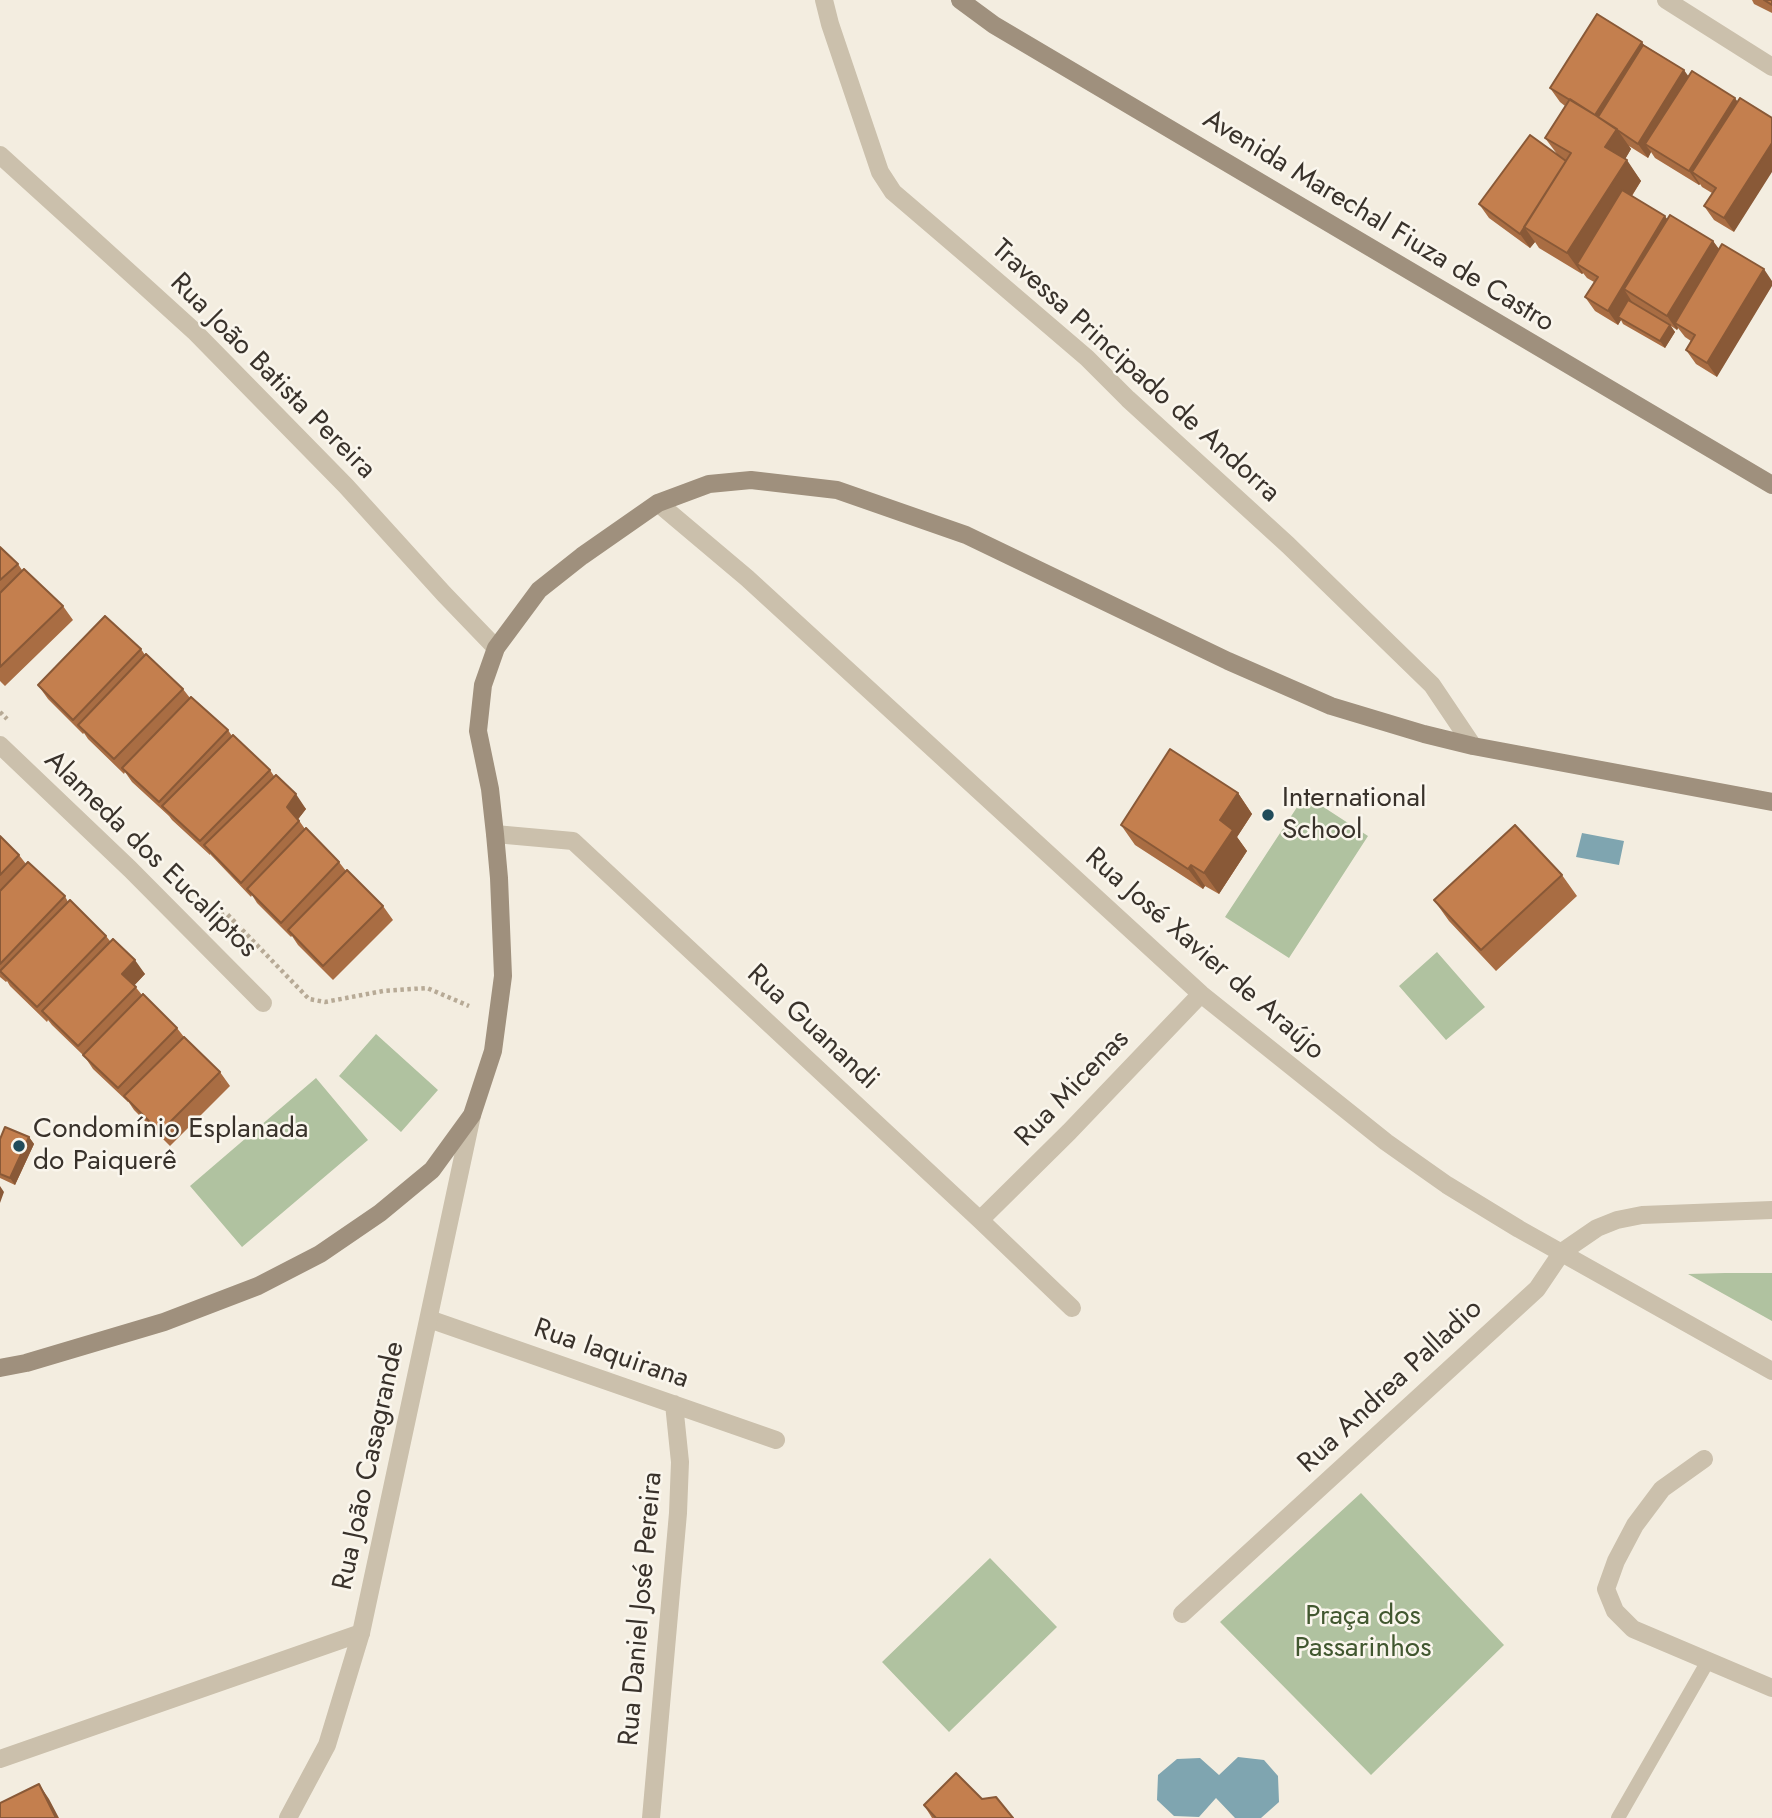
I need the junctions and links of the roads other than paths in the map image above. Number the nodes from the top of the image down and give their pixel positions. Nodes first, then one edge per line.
1 (824, 0) edge
2 (960, 0) edge
3 (1666, 0) edge
4 (1772, 67) edge
5 (0, 155) edge
6 (1772, 485) edge
7 (658, 503) junction
8 (496, 648) junction
9 (0, 745) edge
10 (1473, 746) junction
11 (1772, 802) edge
12 (495, 834) junction
13 (1202, 995) junction
14 (263, 1003) dead end
15 (472, 1115) junction
16 (1772, 1209) edge
17 (980, 1220) junction
18 (1562, 1252) junction
19 (1072, 1308) dead end
20 (429, 1319) junction
21 (0, 1368) edge
22 (1772, 1371) edge
23 (674, 1404) junction
24 (776, 1440) dead end
25 (1704, 1459) dead end
26 (1182, 1614) dead end
27 (361, 1633) junction
28 (1708, 1661) junction
29 (1772, 1688) edge
30 (0, 1759) edge
31 (288, 1818) edge
32 (650, 1818) edge
33 (1618, 1818) edge

1 - 10 street, Travessa Principado de Andorra
2 - 6 main road, Avenida Marechal Fiuza de Castro
3 - 4 street
5 - 8 street, Rua João Batista Pereira
7 - 8 main road
7 - 10 main road
7 - 13 street, Rua José Xavier de Araújo
8 - 12 main road
9 - 14 street, Alameda dos Eucaliptos
10 - 11 main road
12 - 15 main road
12 - 17 street, Rua Guanandi
13 - 17 street, Rua Micenas
13 - 18 street, Rua José Xavier de Araújo
15 - 20 street, Rua João Casagrande
15 - 21 main road
16 - 18 street, Rua Andrea Palladio
17 - 19 street, Rua Guanandi
18 - 22 street, Rua José Xavier de Araújo
18 - 26 street, Rua Andrea Palladio
20 - 23 street, Rua Iaquirana
20 - 27 street, Rua João Casagrande
23 - 24 street, Rua Iaquirana
23 - 32 street, Rua Daniel José Pereira
25 - 28 street
27 - 30 street
27 - 31 street, Rua João Casagrande
28 - 29 street
28 - 33 lane

